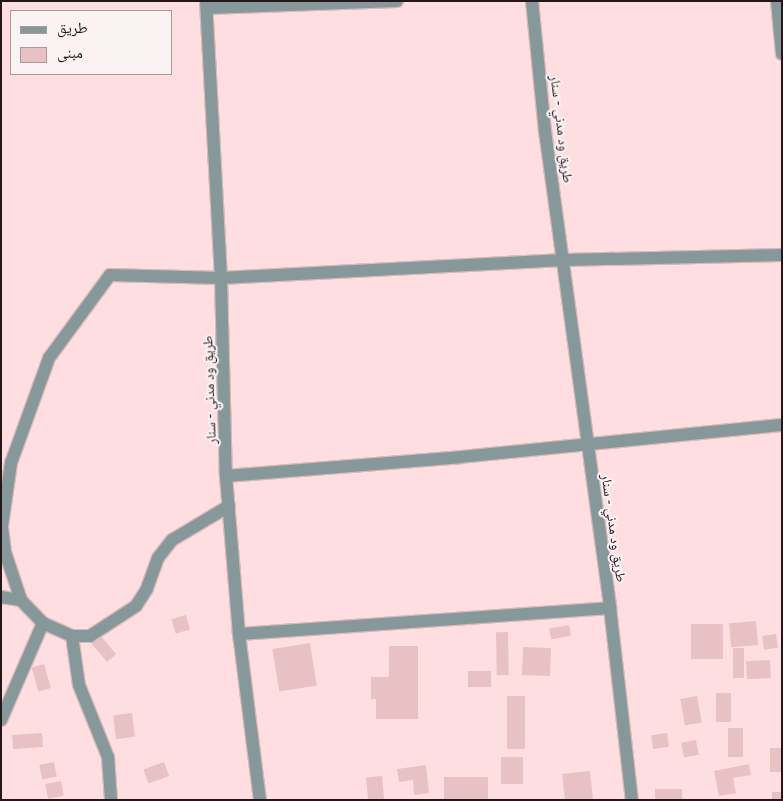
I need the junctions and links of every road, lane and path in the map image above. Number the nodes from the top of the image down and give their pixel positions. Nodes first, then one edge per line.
1 (397, 1) edge
2 (532, 1) edge
3 (777, 1) edge
4 (206, 5) edge
5 (782, 54) edge
6 (782, 255) edge
7 (564, 260) junction
8 (221, 278) junction
9 (782, 425) edge
10 (587, 444) junction
11 (226, 476) junction
12 (229, 506) junction
13 (1, 526) edge
14 (1, 597) edge
15 (21, 600) junction
16 (610, 608) junction
17 (43, 623) junction
18 (239, 634) junction
19 (72, 636) junction
20 (1, 720) edge
21 (111, 800) edge
22 (260, 800) edge
23 (632, 800) edge

1 - 4 street, طريق ود مدني - سنار
2 - 7 street, طريق ود مدني - سنار
3 - 5 street
4 - 8 street, طريق ود مدني - سنار
6 - 7 street
7 - 8 street
7 - 10 street, طريق ود مدني - سنار
8 - 11 street, طريق ود مدني - سنار
8 - 13 street
9 - 10 street
10 - 11 street
10 - 16 street, طريق ود مدني - سنار
11 - 12 street, طريق ود مدني - سنار
12 - 18 street, طريق ود مدني - سنار
12 - 19 street
13 - 15 street
14 - 15 street
15 - 17 street
16 - 18 street
16 - 23 street, طريق ود مدني - سنار
17 - 19 street
17 - 20 street
18 - 22 street, طريق ود مدني - سنار
19 - 21 street

